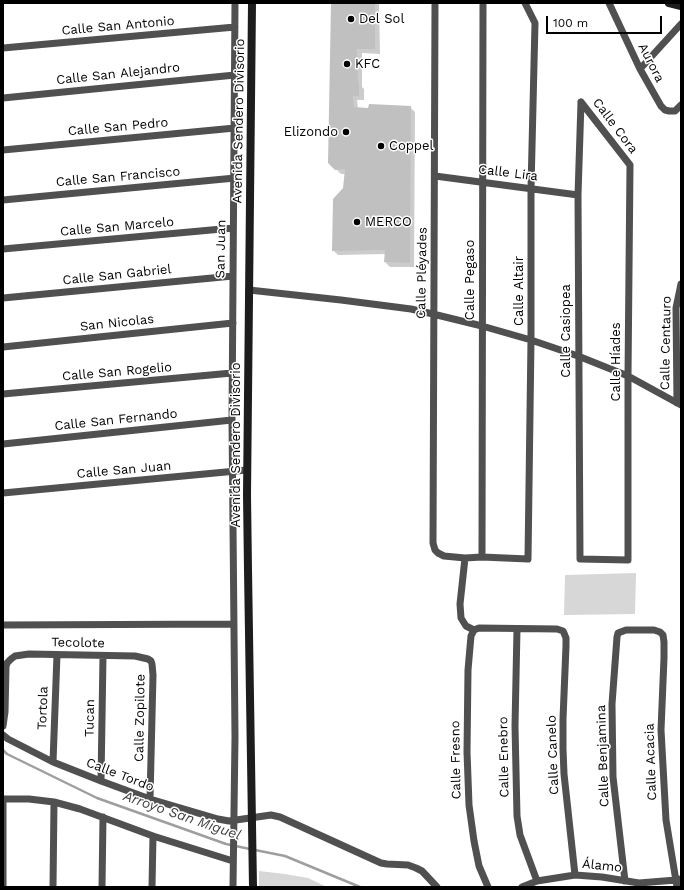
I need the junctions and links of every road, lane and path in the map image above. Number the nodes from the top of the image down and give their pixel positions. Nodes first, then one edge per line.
1 (235, 3) edge
2 (252, 3) edge
3 (435, 3) edge
4 (483, 3) edge
5 (525, 3) edge
6 (609, 3) edge
7 (669, 3) edge
8 (681, 6) edge
9 (681, 24) edge
10 (235, 27) junction
11 (3, 48) edge
12 (640, 69) junction
13 (235, 75) junction
14 (3, 98) edge
15 (581, 102) joint
16 (681, 105) edge
17 (235, 128) junction
18 (3, 150) edge
19 (630, 165) joint
20 (435, 176) junction
21 (234, 178) junction
22 (482, 182) junction
23 (531, 188) junction
24 (578, 195) junction
25 (3, 200) edge
26 (233, 228) junction
27 (3, 249) edge
28 (233, 276) junction
29 (681, 284) edge
30 (250, 290) junction
31 (3, 298) edge
32 (433, 314) junction
33 (232, 323) junction
34 (482, 326) junction
35 (530, 340) junction
36 (3, 347) edge
37 (578, 356) junction
38 (232, 373) junction
39 (628, 376) junction
40 (3, 394) edge
41 (679, 404) edge
42 (232, 420) junction
43 (3, 444) edge
44 (247, 470) junction
45 (232, 472) junction
46 (3, 493) edge
47 (482, 557) junction
48 (465, 558) junction
49 (628, 560) joint
50 (234, 624) junction
51 (3, 625) edge
52 (517, 629) junction
53 (474, 630) junction
54 (621, 632) joint
55 (56, 655) junction
56 (103, 656) junction
57 (151, 661) joint
58 (3, 726) edge
59 (3, 735) edge
60 (53, 762) junction
61 (101, 781) junction
62 (3, 799) edge
63 (150, 799) junction
64 (54, 802) junction
65 (103, 817) junction
66 (252, 818) junction
67 (233, 823) junction
68 (153, 836) junction
69 (233, 860) junction
70 (575, 875) junction
71 (625, 880) junction
72 (537, 881) junction
73 (678, 882) edge
74 (3, 887) edge
75 (53, 887) edge
76 (102, 887) edge
77 (152, 887) edge
78 (233, 887) edge
79 (253, 887) edge
80 (437, 887) edge
81 (488, 887) edge
82 (522, 887) edge

1 - 10 street, San Juan
2 - 30 street, Avenida Sendero Divisorio
3 - 20 street, Calle Pléyades
4 - 22 street, Calle Pegaso
5 - 23 street, Calle Altair
6 - 12 street, Aurora
7 - 8 street
9 - 12 street
10 - 11 street, Calle San Antonio
10 - 13 street, San Juan
12 - 16 street, Aurora
13 - 14 street, Calle San Alejandro
13 - 17 street, San Juan
15 - 19 street, Calle Cora
15 - 24 street, Calle Casiopea
17 - 18 street, Calle San Pedro
17 - 21 street, San Juan
19 - 39 street, Calle Híades
20 - 22 street, Calle Lira
20 - 32 street, Calle Pléyades
21 - 25 street, Calle San Francisco
21 - 26 street, San Juan
22 - 23 street, Calle Lira
22 - 34 street, Calle Pegaso
23 - 24 street, Calle Lira
23 - 35 street, Calle Altair
24 - 37 street, Calle Casiopea
26 - 27 street, Calle San Marcelo
26 - 28 street, San Juan
28 - 31 street, Calle San Gabriel
28 - 33 street, San Juan
29 - 41 street, Calle Centauro
30 - 32 street
30 - 44 street, Avenida Sendero Divisorio
32 - 34 street
32 - 48 street, Calle Pléyades
33 - 36 street, San Nicolas
33 - 38 street, San Juan
34 - 35 street
34 - 47 street, Calle Pegaso
35 - 37 street
35 - 47 street, Calle Altair
37 - 39 street
37 - 49 street, Calle Casiopea
38 - 40 street, Calle San Rogelio
38 - 42 street, San Juan
39 - 41 street
39 - 49 street, Calle Híades
42 - 43 street, Calle San Fernando
42 - 45 street, San Juan
44 - 45 street, Calle San Juan
44 - 66 street, Avenida Sendero Divisorio
45 - 46 street, Calle San Juan
45 - 50 street, Avenida Sendero Divisorio
47 - 48 street
48 - 53 street
50 - 51 street
50 - 67 street, Avenida Sendero Divisorio
52 - 53 street
52 - 70 street, Calle Canelo
52 - 72 street, Calle Enebro
53 - 81 street, Calle Fresno
54 - 71 street, Calle Benjamina
54 - 73 street, Calle Acacia
55 - 56 street, Tecolote
55 - 58 street, Tecolote
55 - 60 street, Tortola
56 - 57 street, Tecolote
56 - 61 street, Tucan
57 - 63 street, Calle Zopilote
59 - 60 street, Calle Tordo
60 - 61 street, Calle Tordo
61 - 63 street, Calle Tordo
62 - 64 street
62 - 74 street
63 - 67 street, Calle Tordo
64 - 65 street
64 - 75 street
65 - 68 street
65 - 76 street
66 - 67 street, Calle Tordo
66 - 79 street, Avenida Sendero Divisorio
66 - 80 street, Calle Tordo
67 - 69 street, Avenida Sendero Divisorio
68 - 69 street
68 - 77 street
69 - 78 street, Avenida Sendero Divisorio
70 - 71 street, Álamo
70 - 72 street, Álamo
71 - 73 street, Álamo
72 - 82 street, Álamo

